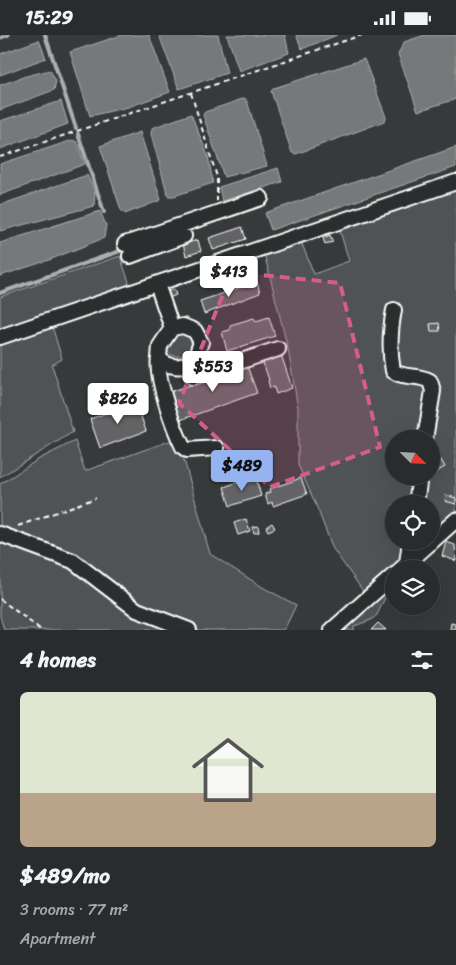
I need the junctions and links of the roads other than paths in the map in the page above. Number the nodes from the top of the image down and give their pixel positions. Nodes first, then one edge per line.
1 (456, 182) edge
2 (261, 198) dead end
3 (184, 237) dead end
4 (158, 284) junction
5 (394, 310) dead end
6 (172, 328) junction
7 (0, 337) edge
8 (278, 349) dead end
9 (159, 358) junction
10 (189, 365) junction
11 (426, 430) edge
12 (216, 448) dead end
13 (456, 520) edge
14 (0, 534) edge
15 (411, 560) edge
16 (385, 583) edge
17 (189, 630) edge
18 (332, 630) edge

1 - 4 street
2 - 3 street
4 - 6 street
4 - 7 street
5 - 11 street
6 - 9 street
6 - 10 street
8 - 10 street
9 - 10 street
9 - 12 street
13 - 15 street
14 - 17 street
16 - 18 street

